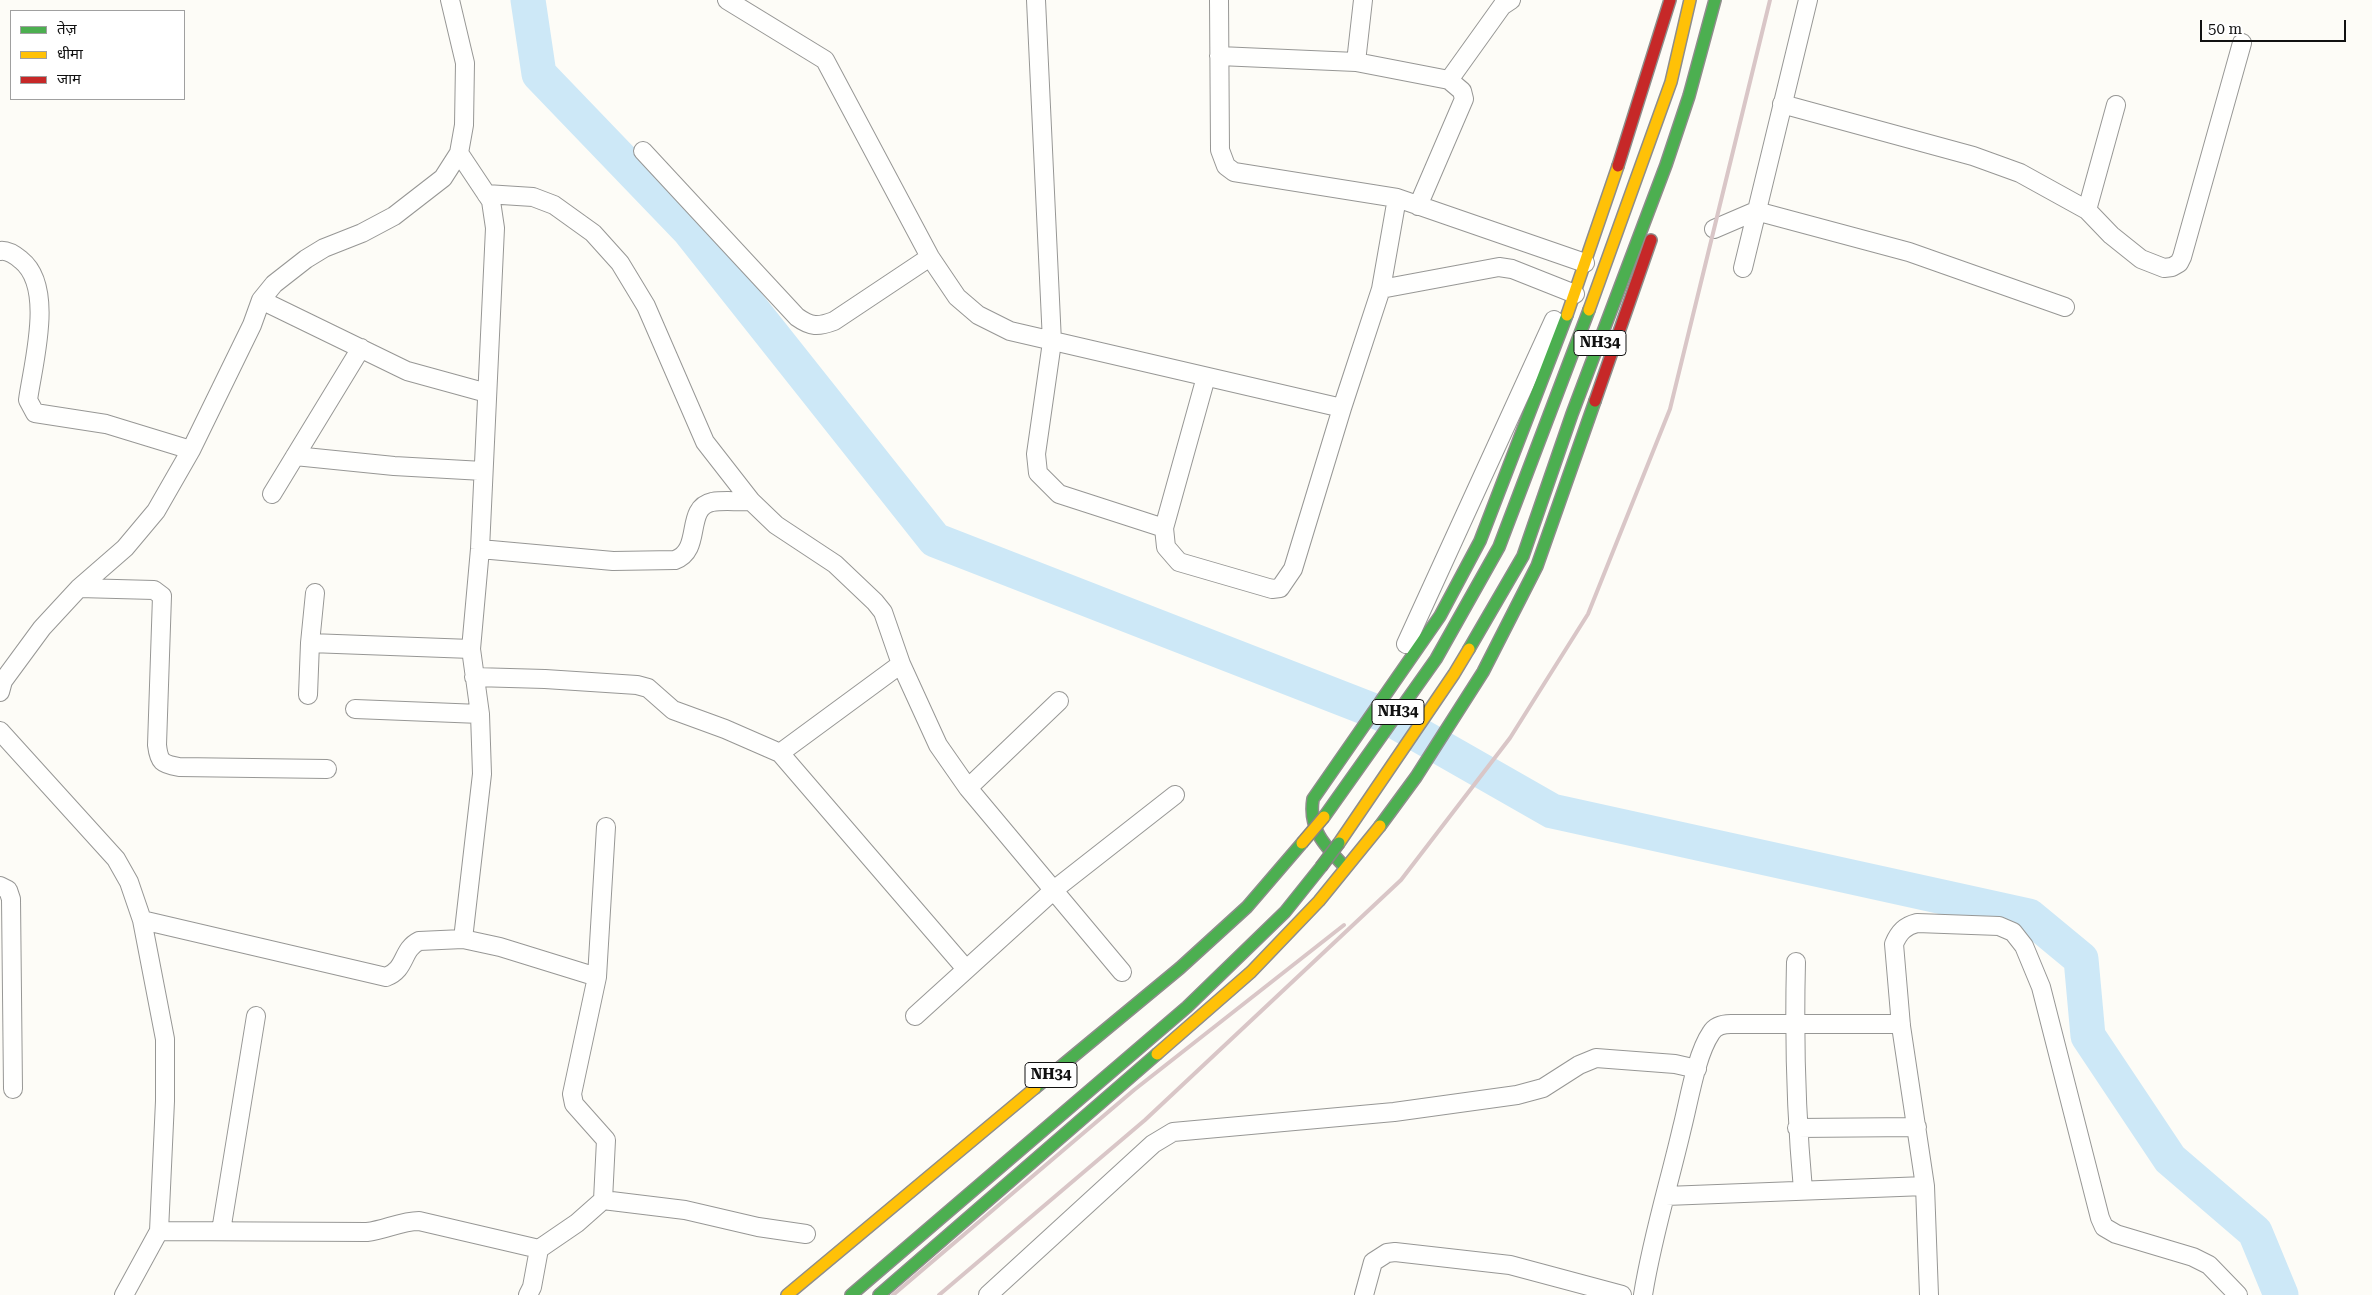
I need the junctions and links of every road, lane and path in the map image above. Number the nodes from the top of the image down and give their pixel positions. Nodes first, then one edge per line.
1 (450, 0) edge
2 (727, 0) edge
3 (1036, 0) edge
4 (1219, 0) edge
5 (1363, 0) edge
6 (1511, 0) edge
7 (1670, 0) edge
8 (1690, 0) edge
9 (1715, 0) edge
10 (1726, 0) edge
11 (1808, 0) edge
12 (2242, 43) dead end
13 (1219, 56) junction
14 (1356, 62) junction
15 (1449, 80) junction
16 (1782, 104) junction
17 (2116, 105) dead end
18 (643, 151) dead end
19 (459, 153) junction
20 (486, 194) junction
21 (1397, 198) junction
22 (1418, 206) junction
23 (2087, 210) junction
24 (1756, 211) junction
25 (1714, 229) dead end
26 (0, 251) edge
27 (930, 257) junction
28 (1584, 264) junction
29 (1743, 268) dead end
30 (1381, 289) junction
31 (1571, 293) junction
32 (261, 300) junction
33 (2064, 307) dead end
34 (1052, 342) junction
35 (361, 348) junction
36 (1206, 377) junction
37 (487, 393) junction
38 (1342, 408) junction
39 (191, 450) junction
40 (295, 456) junction
41 (483, 471) junction
42 (272, 494) dead end
43 (751, 501) junction
44 (1164, 528) junction
45 (480, 549) junction
46 (79, 588) junction
47 (315, 593) dead end
48 (310, 643) junction
49 (1411, 648) junction
50 (471, 649) junction
51 (901, 664) junction
52 (474, 677) junction
53 (1, 682) edge
54 (308, 695) dead end
55 (1058, 701) dead end
56 (355, 709) dead end
57 (480, 714) junction
58 (0, 731) edge
59 (780, 753) junction
60 (326, 769) dead end
61 (968, 788) junction
62 (1175, 795) dead end
63 (606, 827) dead end
64 (1346, 869) junction
65 (0, 886) edge
66 (1054, 889) junction
67 (142, 920) junction
68 (463, 939) junction
69 (6, 958) edge
70 (1796, 962) dead end
71 (966, 969) junction
72 (1122, 972) dead end
73 (597, 977) junction
74 (256, 1016) dead end
75 (915, 1016) dead end
76 (1795, 1023) junction
77 (1901, 1024) junction
78 (6, 1035) edge
79 (1697, 1069) junction
80 (13, 1089) dead end
81 (1917, 1127) junction
82 (1797, 1128) junction
83 (1925, 1186) junction
84 (1803, 1190) junction
85 (1666, 1196) junction
86 (603, 1200) junction
87 (159, 1231) junction
88 (221, 1231) junction
89 (806, 1234) dead end
90 (539, 1249) junction
91 (126, 1294) edge
92 (528, 1295) edge
93 (787, 1295) edge
94 (851, 1295) edge
95 (879, 1295) edge
96 (988, 1295) edge
97 (1364, 1295) edge
98 (1622, 1295) edge
99 (1643, 1295) edge
100 (1929, 1295) edge
101 (2238, 1295) edge

1 - 19 street
2 - 27 street
3 - 34 street
4 - 13 street
5 - 14 street
6 - 15 street
7 - 28 main road
8 - 93 main road, NH34, bridge
9 - 94 main road, NH34, bridge
10 - 64 main road
11 - 16 street
12 - 23 street
13 - 14 street
13 - 21 street
14 - 15 street
15 - 22 street
16 - 23 street
16 - 24 street
17 - 23 street
18 - 27 street
19 - 20 street
19 - 32 street
20 - 37 street
20 - 43 street
21 - 22 street
21 - 30 street
22 - 28 street
24 - 25 street
24 - 29 street
24 - 33 street
26 - 39 street
27 - 34 street
28 - 31 main road
30 - 31 street
30 - 38 street
31 - 49 street
31 - 49 main road
32 - 35 street
32 - 39 street
34 - 36 street
34 - 44 street
35 - 37 street
35 - 40 street
36 - 38 street
36 - 44 street
37 - 41 street
38 - 44 street
39 - 46 street
40 - 41 street
40 - 42 street
41 - 45 street
43 - 45 street
43 - 51 street
45 - 50 street
46 - 53 street
46 - 60 street
47 - 48 street
48 - 50 street
48 - 54 street
49 - 64 main road
50 - 52 street
51 - 59 street
51 - 61 street
52 - 57 street
52 - 59 street
55 - 61 street
56 - 57 street
57 - 68 street
58 - 67 street
59 - 71 street
61 - 66 street
62 - 66 street
63 - 73 street
64 - 95 main road
65 - 69 street
66 - 71 street
66 - 72 street
67 - 68 street
67 - 87 street
68 - 73 street
69 - 78 street
70 - 76 street
71 - 75 street
73 - 86 street
74 - 88 street
76 - 77 street
76 - 79 street
76 - 82 street
77 - 81 street
77 - 101 street
78 - 80 street
79 - 85 street
79 - 96 street
81 - 82 street
81 - 83 street
82 - 84 street
83 - 84 street
83 - 100 street
84 - 85 street
85 - 99 street
86 - 89 street
86 - 90 street
87 - 88 street
87 - 91 street
88 - 90 street
90 - 92 street
97 - 98 street

